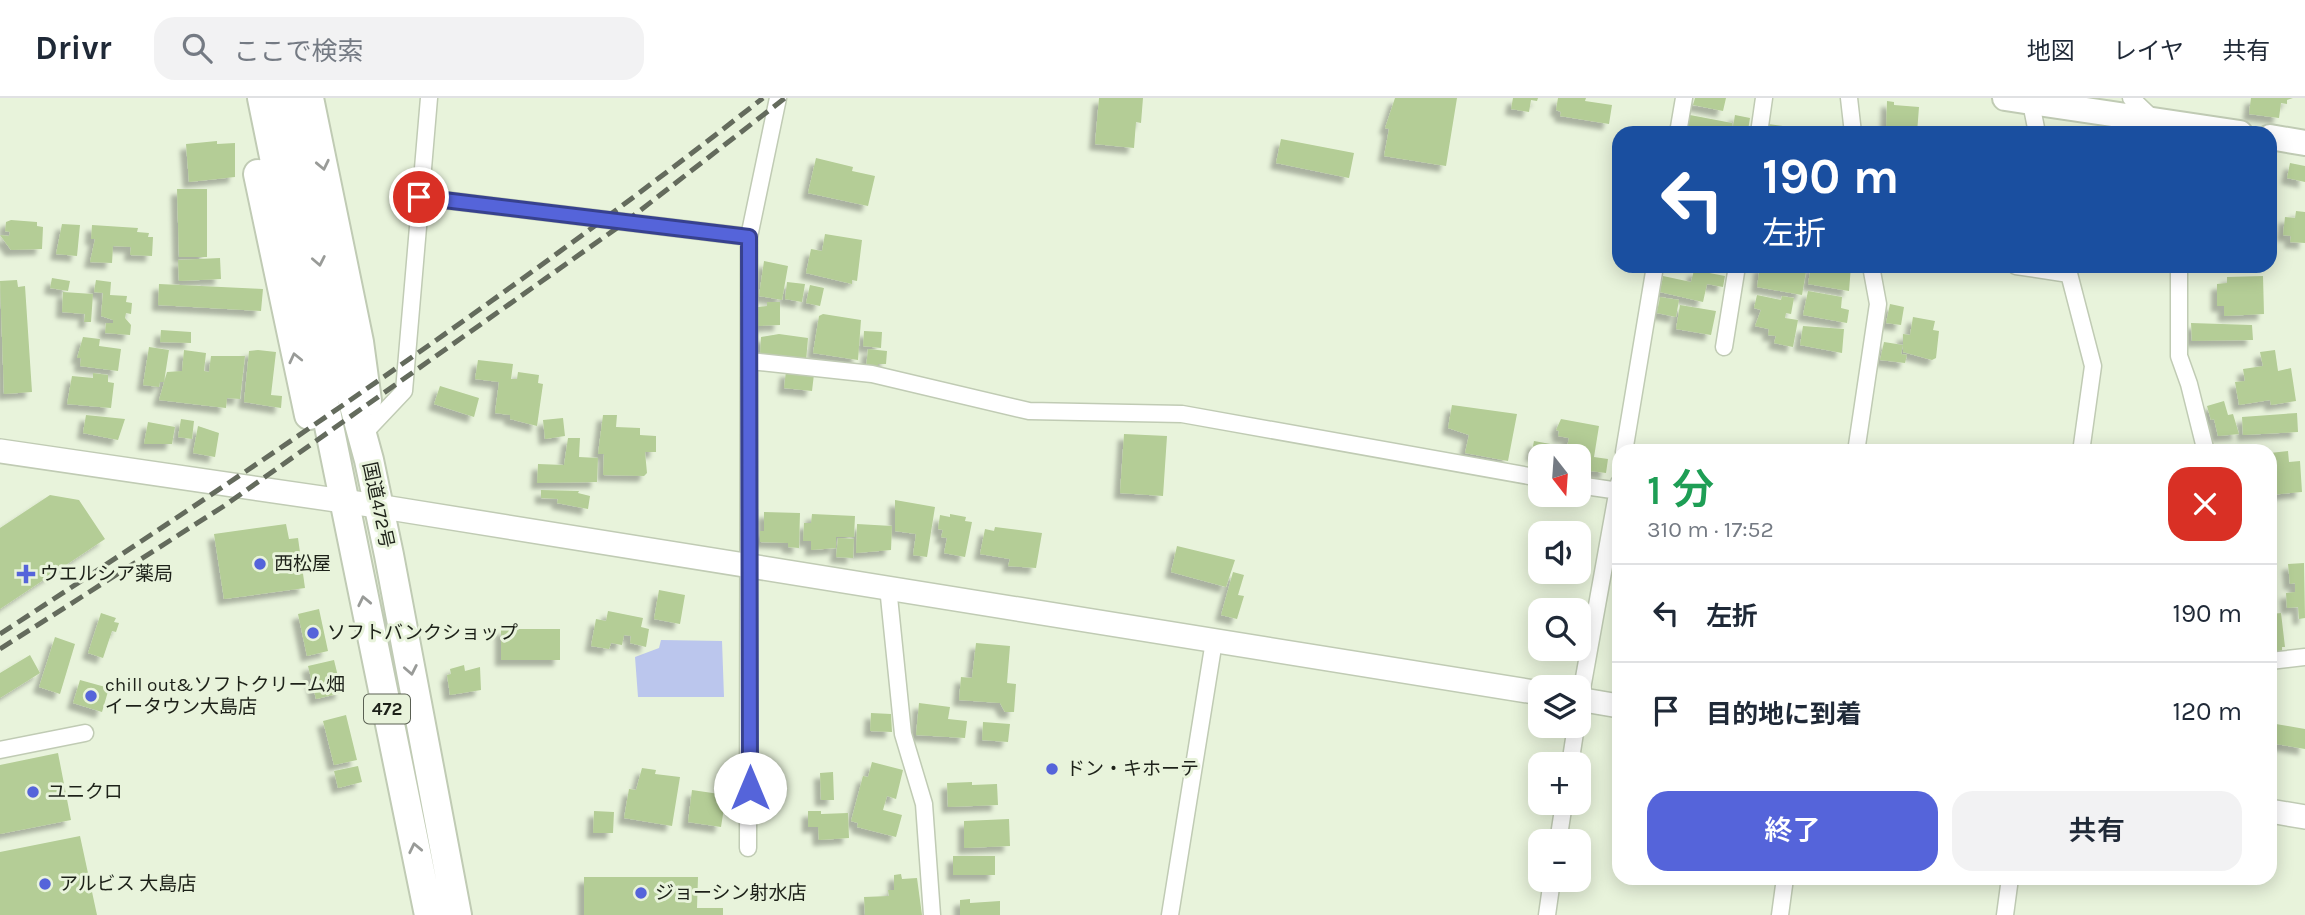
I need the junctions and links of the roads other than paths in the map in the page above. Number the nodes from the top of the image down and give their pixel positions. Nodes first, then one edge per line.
1 (243, 98) edge
2 (261, 98) edge
3 (286, 98) edge
4 (309, 98) edge
5 (429, 98) edge
6 (778, 98) edge
7 (1684, 98) edge
8 (1764, 98) edge
9 (1849, 98) edge
10 (2005, 98) edge
11 (2131, 98) edge
12 (2030, 100) edge
13 (1679, 126) edge
14 (1760, 126) edge
15 (1852, 126) edge
16 (2036, 126) edge
17 (2152, 126) edge
18 (2156, 126) edge
19 (2277, 138) edge
20 (2305, 143) edge
21 (419, 197) junction
22 (749, 237) junction
23 (1654, 273) edge
24 (1736, 273) edge
25 (1872, 273) edge
26 (2069, 273) edge
27 (2179, 273) edge
28 (1724, 347) dead end
29 (750, 361) junction
30 (369, 428) junction
31 (1625, 444) edge
32 (1857, 444) edge
33 (2082, 444) edge
34 (2204, 444) edge
35 (0, 452) edge
36 (369, 460) junction
37 (340, 471) junction
38 (1528, 476) edge
39 (1591, 486) edge
40 (1612, 488) edge
41 (344, 503) junction
42 (377, 506) junction
43 (1612, 521) edge
44 (750, 566) junction
45 (888, 587) junction
46 (1214, 641) junction
47 (2305, 657) edge
48 (2277, 660) edge
49 (1584, 675) edge
50 (1528, 691) edge
51 (1591, 704) edge
52 (1612, 705) edge
53 (85, 733) dead end
54 (0, 750) edge
55 (2277, 812) edge
56 (2305, 817) edge
57 (748, 848) dead end
58 (1784, 885) edge
59 (2009, 885) edge
60 (1550, 892) edge
61 (429, 915) edge
62 (457, 915) edge
63 (932, 915) edge
64 (1170, 915) edge
65 (1547, 915) edge
66 (1780, 915) edge
67 (2005, 915) edge

37 -> 1 highway
2 - 37 highway, 国道472号 / 472
3 -> 36 highway, 国道472号 / 472
4 -> 30 highway
5 - 21 street
6 - 22 street
7 - 13 street
8 - 14 street
9 - 15 street
10 - 12 main road
11 - 18 street
12 - 16 street
12 - 17 main road
19 - 20 main road
21 - 22 street
21 - 30 street
22 - 29 street
23 - 31 street
24 - 28 street
25 - 32 street
26 - 33 street
27 - 34 street
29 - 38 street
29 - 44 street
30 - 36 highway
35 - 41 street
36 - 42 highway, 国道472号 / 472
37 - 41 highway, 国道472号 / 472
39 - 40 street
41 - 42 street
61 -> 41 highway, 国道472号 / 472
42 - 44 street
42 -> 62 highway, 国道472号 / 472
43 - 49 street
44 - 45 street
44 - 57 street
45 - 46 street
45 - 63 street
46 - 50 street
46 - 64 street
47 - 48 street
51 - 52 street
53 - 54 street
55 - 56 street
58 - 66 street
59 - 67 street
60 - 65 street

